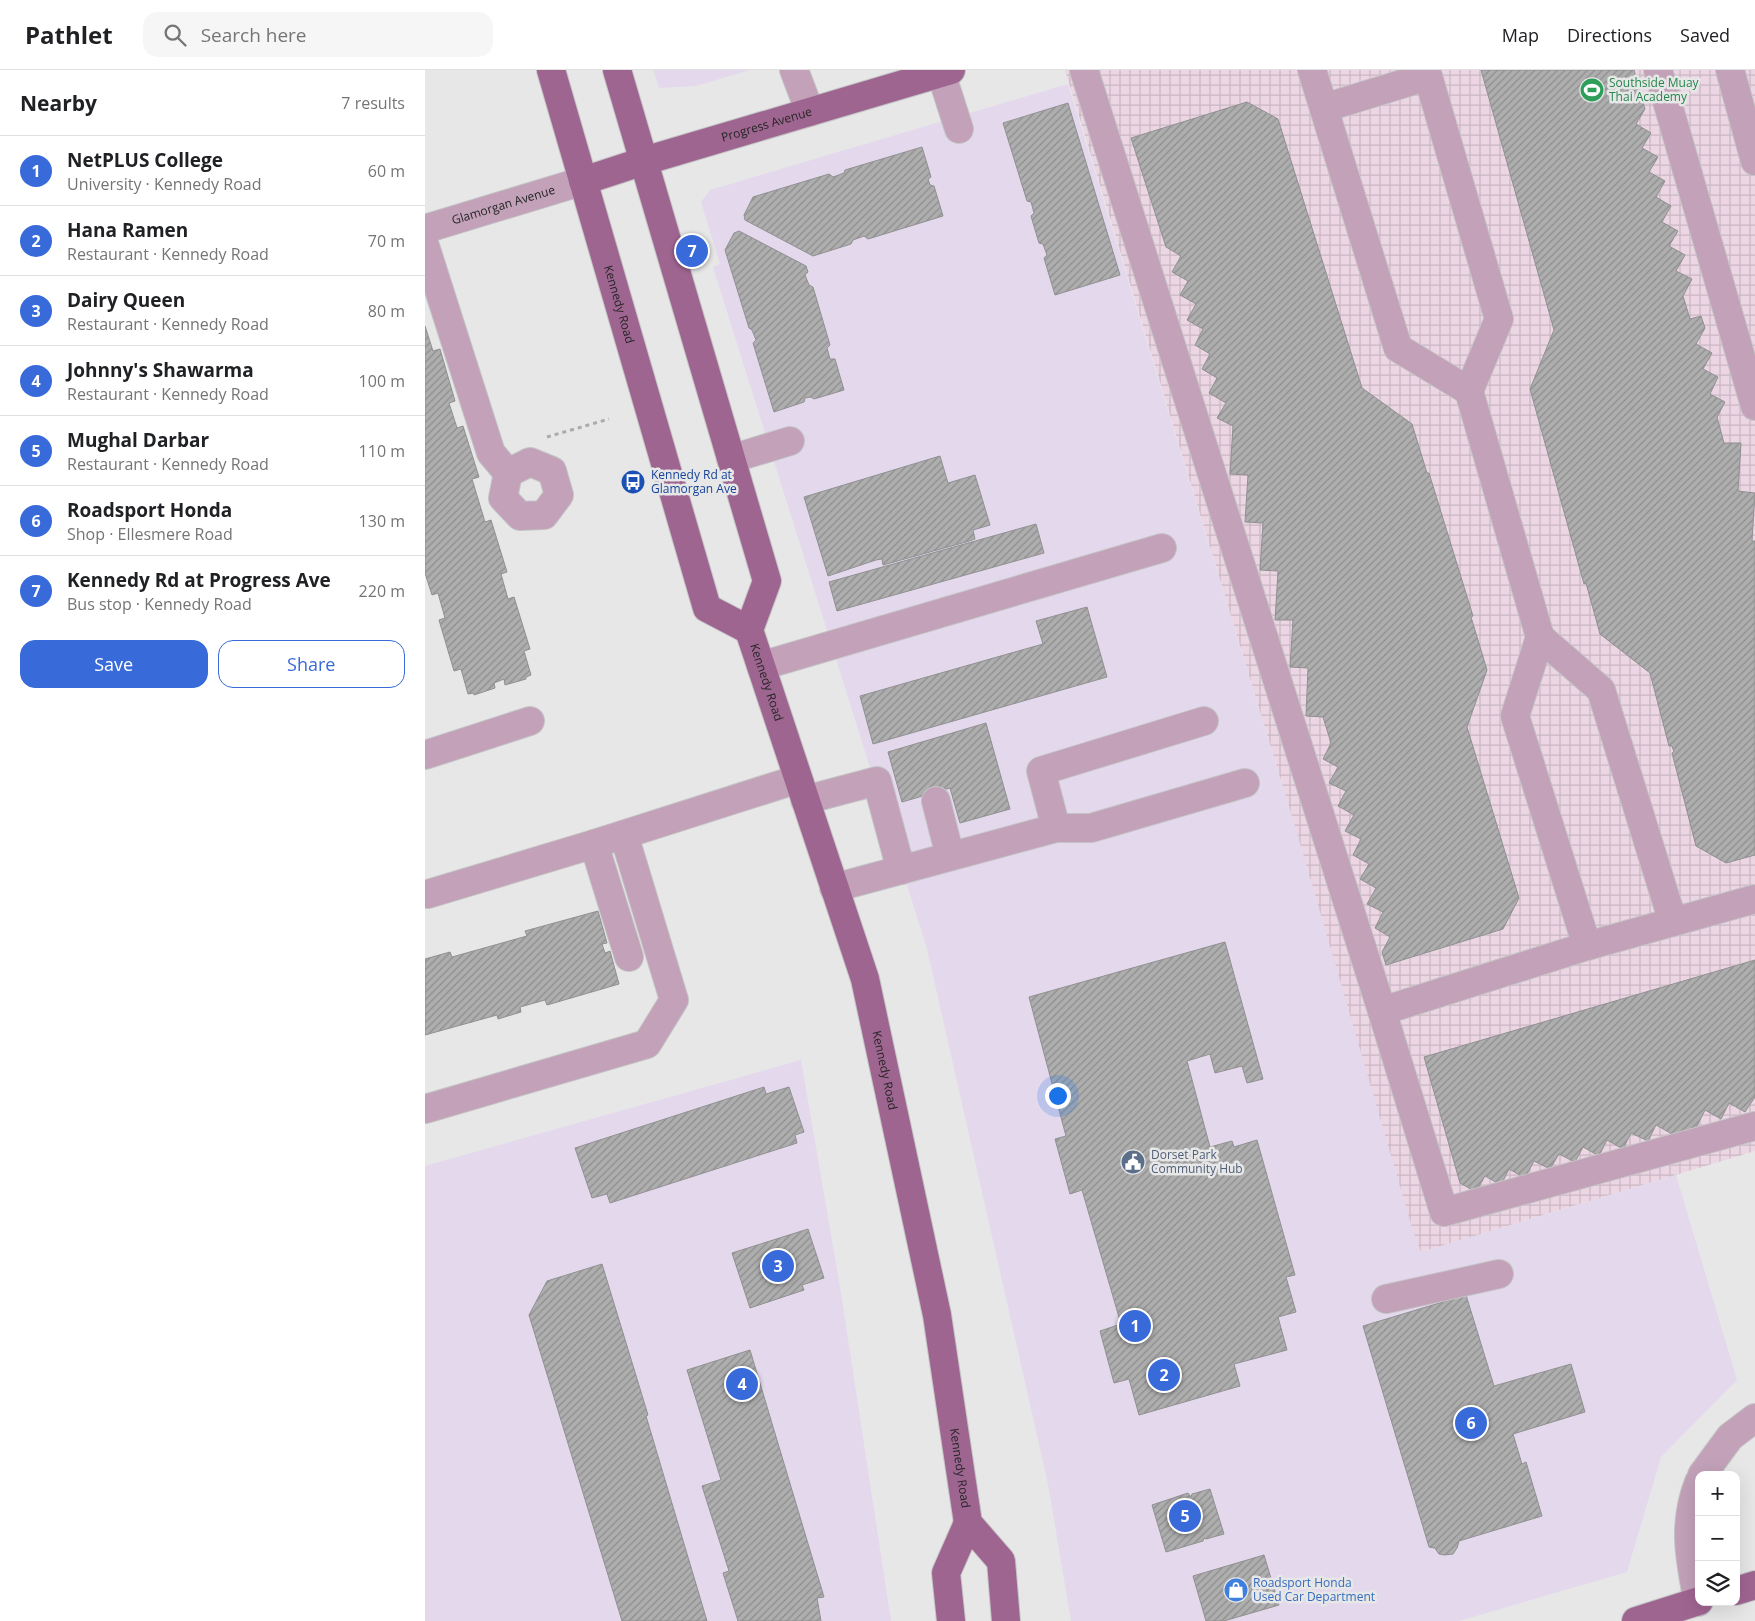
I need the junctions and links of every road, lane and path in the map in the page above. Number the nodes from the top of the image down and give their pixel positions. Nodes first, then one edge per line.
1 (551, 70) edge
2 (617, 70) edge
3 (794, 70) edge
4 (1084, 70) edge
5 (1312, 70) edge
6 (1658, 70) edge
7 (1731, 70) edge
8 (946, 71) edge
9 (901, 77) edge
10 (1324, 108) junction
11 (809, 112) junction
12 (959, 129) dead end
13 (644, 161) junction
14 (1755, 161) edge
15 (583, 181) junction
16 (425, 229) edge
17 (425, 246) edge
18 (1469, 391) junction
19 (1755, 406) edge
20 (609, 419) dead end
21 (589, 425) dead end
22 (790, 441) dead end
23 (731, 459) junction
24 (508, 473) dead end
25 (1162, 548) dead end
26 (749, 630) junction
27 (1540, 637) junction
28 (761, 666) junction
29 (530, 720) dead end
30 (1204, 720) dead end
31 (425, 755) edge
32 (1245, 783) dead end
33 (802, 790) junction
34 (937, 801) dead end
35 (1056, 828) junction
36 (623, 835) junction
37 (594, 844) junction
38 (950, 856) junction
39 (901, 870) junction
40 (834, 888) junction
41 (426, 898) edge
42 (1755, 899) edge
43 (1673, 922) junction
44 (1587, 946) junction
45 (629, 957) dead end
46 (1382, 1011) junction
47 (425, 1109) edge
48 (1755, 1126) edge
49 (1499, 1274) dead end
50 (1386, 1299) dead end
51 (1755, 1418) edge
52 (1705, 1471) edge
53 (1695, 1491) edge
54 (968, 1523) junction
55 (1695, 1585) edge
56 (1755, 1585) edge
57 (1740, 1590) edge
58 (1695, 1603) edge
59 (951, 1621) edge
60 (1006, 1621) edge
61 (1636, 1621) edge

1 - 15 main road, Kennedy Road
2 - 13 main road, Kennedy Road
3 - 11 street
4 - 46 street
5 - 10 street
6 - 19 street
7 - 14 street
8 - 9 main road, Progress Avenue
8 - 12 street
9 - 11 main road, Progress Avenue
10 - 18 street
10 - 18 street
11 - 13 main road, Progress Avenue
13 - 15 main road, Progress Avenue
13 - 23 main road, Kennedy Road
15 - 16 street, Glamorgan Avenue
15 - 26 main road, Kennedy Road
17 - 24 street
18 - 27 street
20 - 21 path
22 - 23 street
23 - 26 main road, Kennedy Road
25 - 28 street
26 - 28 main road, Kennedy Road
27 - 43 street
27 - 44 street
28 - 33 main road, Kennedy Road
29 - 31 street
30 - 35 street
32 - 35 street
33 - 36 street
33 - 39 street
33 - 40 main road, Kennedy Road
34 - 38 street
35 - 38 street
36 - 37 street
36 - 47 street
37 - 41 street
37 - 45 street
38 - 39 street
39 - 40 street
40 - 54 main road, Kennedy Road
42 - 43 street
43 - 44 street
44 - 46 street
46 - 48 street
49 - 50 street
51 - 52 street
53 - 55 street
54 - 59 main road, Kennedy Road
54 - 60 main road, Kennedy Road
56 - 57 main road
58 - 61 main road

